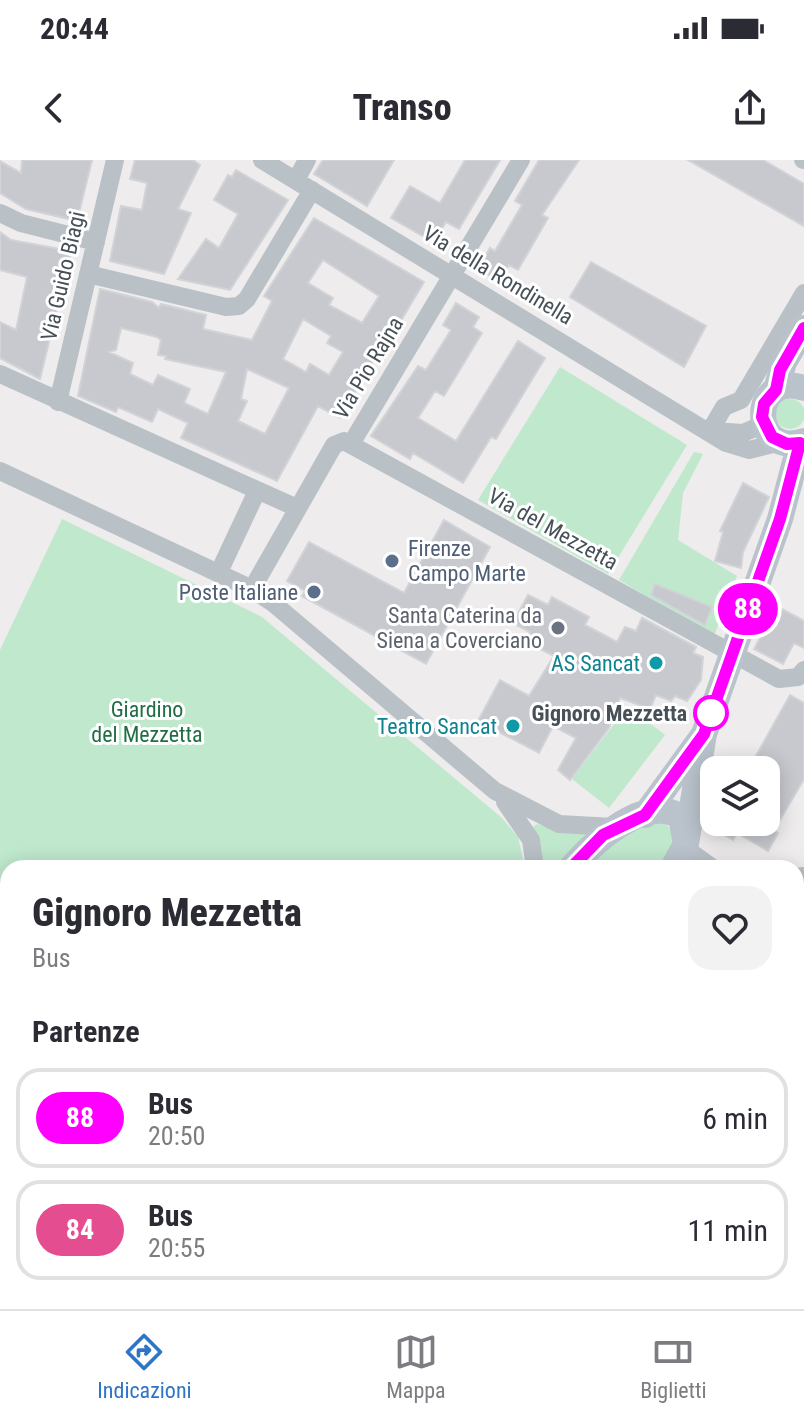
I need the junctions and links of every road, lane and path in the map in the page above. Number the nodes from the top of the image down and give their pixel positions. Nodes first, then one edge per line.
1 (115, 160) edge
2 (262, 160) edge
3 (307, 160) edge
4 (521, 160) edge
5 (304, 185) junction
6 (0, 213) edge
7 (96, 242) junction
8 (88, 274) junction
9 (452, 275) junction
10 (804, 293) edge
11 (804, 328) edge
12 (0, 374) edge
13 (804, 388) edge
14 (776, 390) junction
15 (58, 402) junction
16 (710, 431) junction
17 (791, 439) edge
18 (351, 444) junction
19 (0, 471) edge
20 (257, 491) junction
21 (297, 508) junction
22 (219, 572) junction
23 (252, 589) junction
24 (732, 655) junction
25 (804, 670) edge
26 (704, 734) junction
27 (495, 791) junction
28 (645, 815) junction
29 (614, 827) junction
30 (681, 854) edge
31 (533, 860) edge
32 (578, 860) edge

1 - 7 street, Via Guido Biagi
2 - 5 street, Via della Rondinella
3 - 5 street
4 - 9 street, Via Pio Rajna
5 - 8 street
5 - 9 street, Via della Rondinella
6 - 7 street
7 - 8 street, Via Guido Biagi
8 - 15 street, Via Guido Biagi
9 - 16 street, Via della Rondinella
9 - 18 street, Via Pio Rajna
10 - 16 street
11 - 14 main road
12 - 15 street
13 - 14 main road
14 - 17 main road
15 - 20 street
16 - 17 street
17 - 24 main road
18 - 21 street, Via Pio Rajna
18 - 24 street, Via del Mezzetta
19 - 22 street
20 - 21 street
20 - 22 street
21 - 23 street, Via Pio Rajna
22 - 23 street
23 - 27 street
24 - 25 street, Via del Mezzetta
24 - 26 main road
26 - 28 main road
26 - 30 main road
27 - 29 street
27 - 31 street
28 - 29 main road
28 - 30 main road
29 - 32 main road

